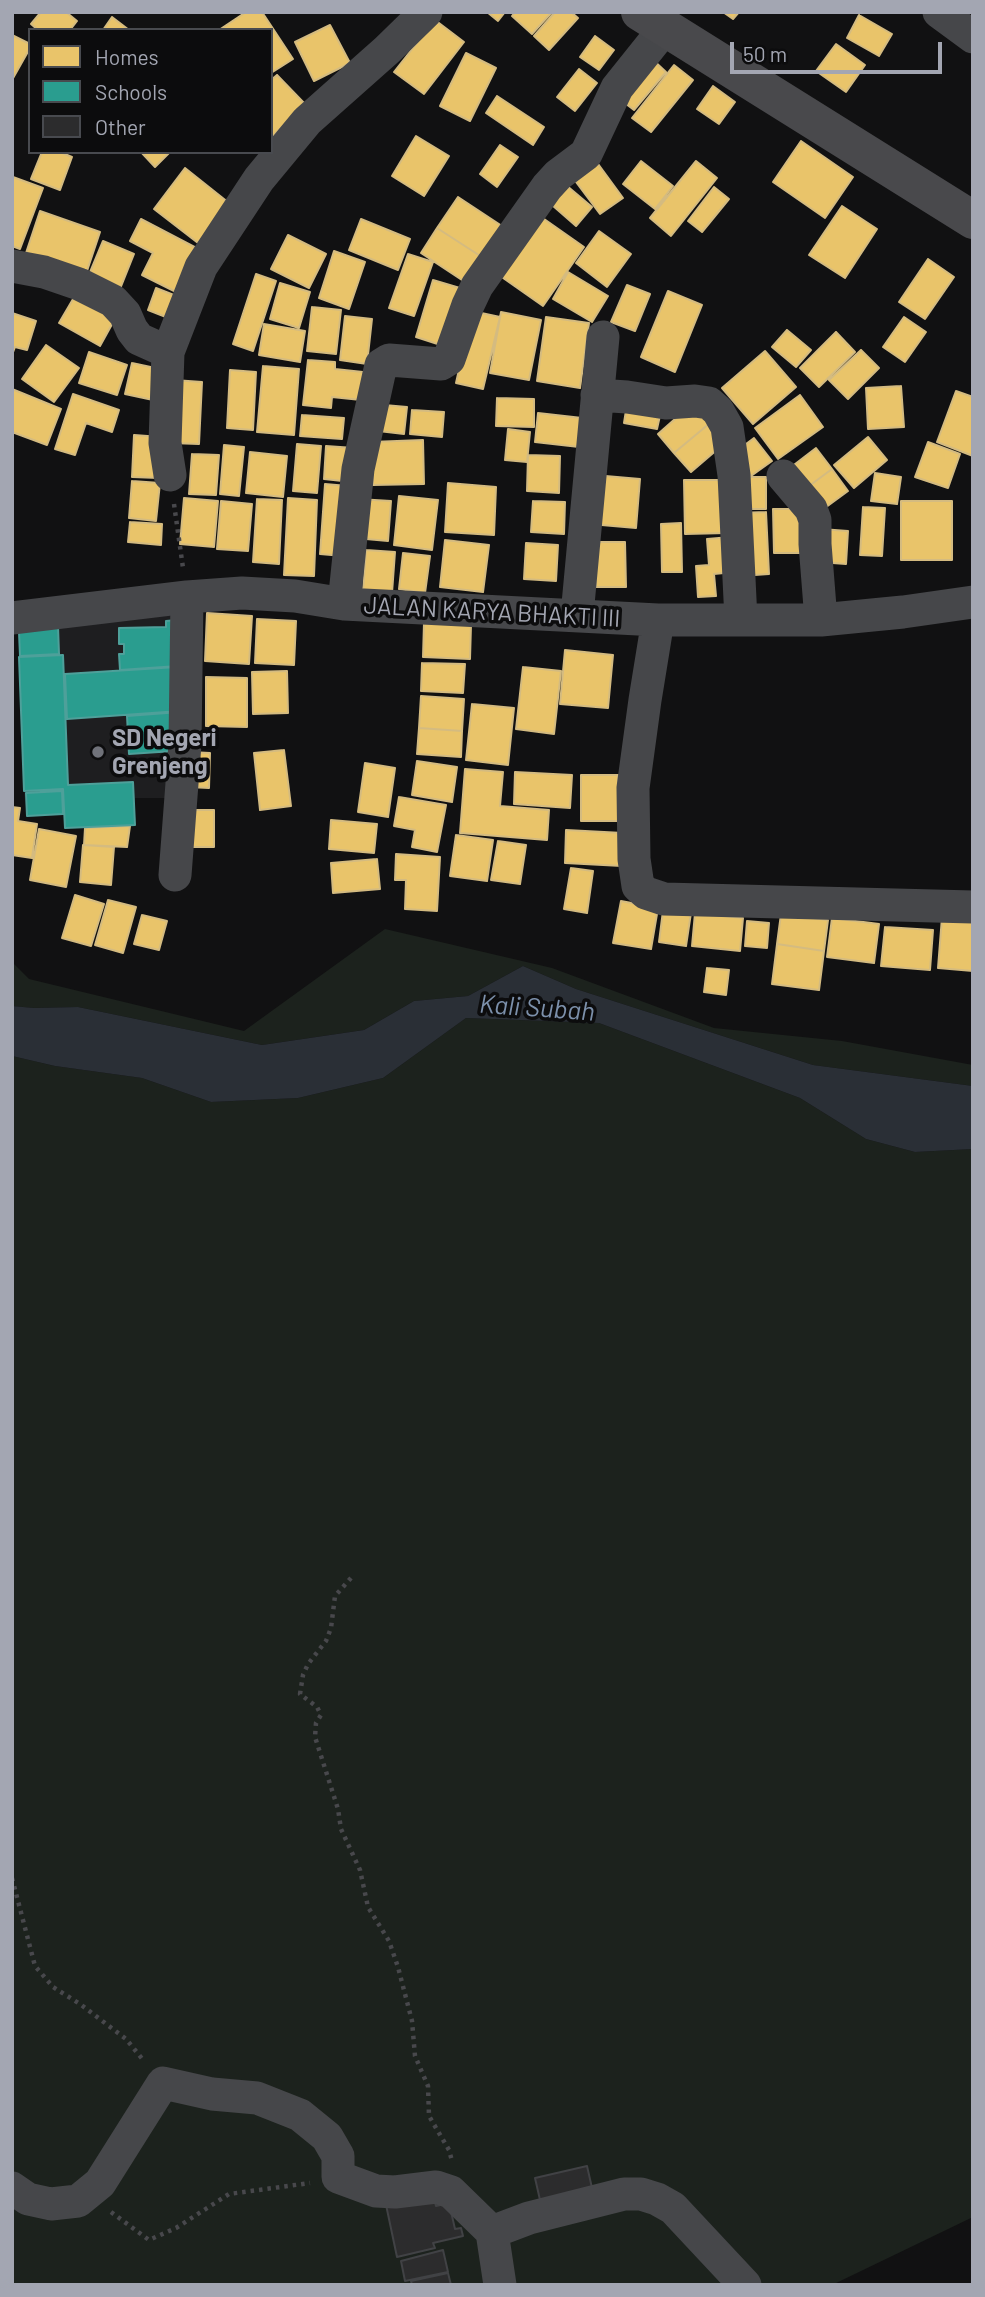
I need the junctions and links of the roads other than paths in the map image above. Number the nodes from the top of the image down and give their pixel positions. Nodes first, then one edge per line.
1 (426, 12) edge
2 (939, 12) edge
3 (652, 20) edge
4 (971, 30) edge
5 (973, 220) edge
6 (12, 266) edge
7 (603, 337) dead end
8 (167, 352) junction
9 (597, 396) junction
10 (170, 475) road end
11 (783, 476) dead end
12 (187, 597) junction
13 (973, 602) edge
14 (344, 604) junction
15 (577, 615) junction
16 (12, 618) edge
17 (658, 620) junction
18 (741, 620) junction
19 (821, 620) junction
20 (175, 874) dead end
21 (973, 907) edge
22 (12, 2188) edge
23 (492, 2232) junction
24 (500, 2285) edge
25 (745, 2285) edge

1 - 8 street
2 - 4 street
3 - 5 main road
3 - 14 street
6 - 8 street
7 - 9 street
8 - 10 street
9 - 15 street
9 - 18 street
11 - 19 street
12 - 14 street, JALAN KARYA BHAKTI III
12 - 16 street, JALAN KARYA BHAKTI III
12 - 20 street
13 - 19 street, JALAN KARYA BHAKTI III
14 - 15 street, JALAN KARYA BHAKTI III
15 - 17 street, JALAN KARYA BHAKTI III
17 - 18 street, JALAN KARYA BHAKTI III
17 - 21 street
18 - 19 street, JALAN KARYA BHAKTI III
22 - 23 street
23 - 24 street
23 - 25 street

